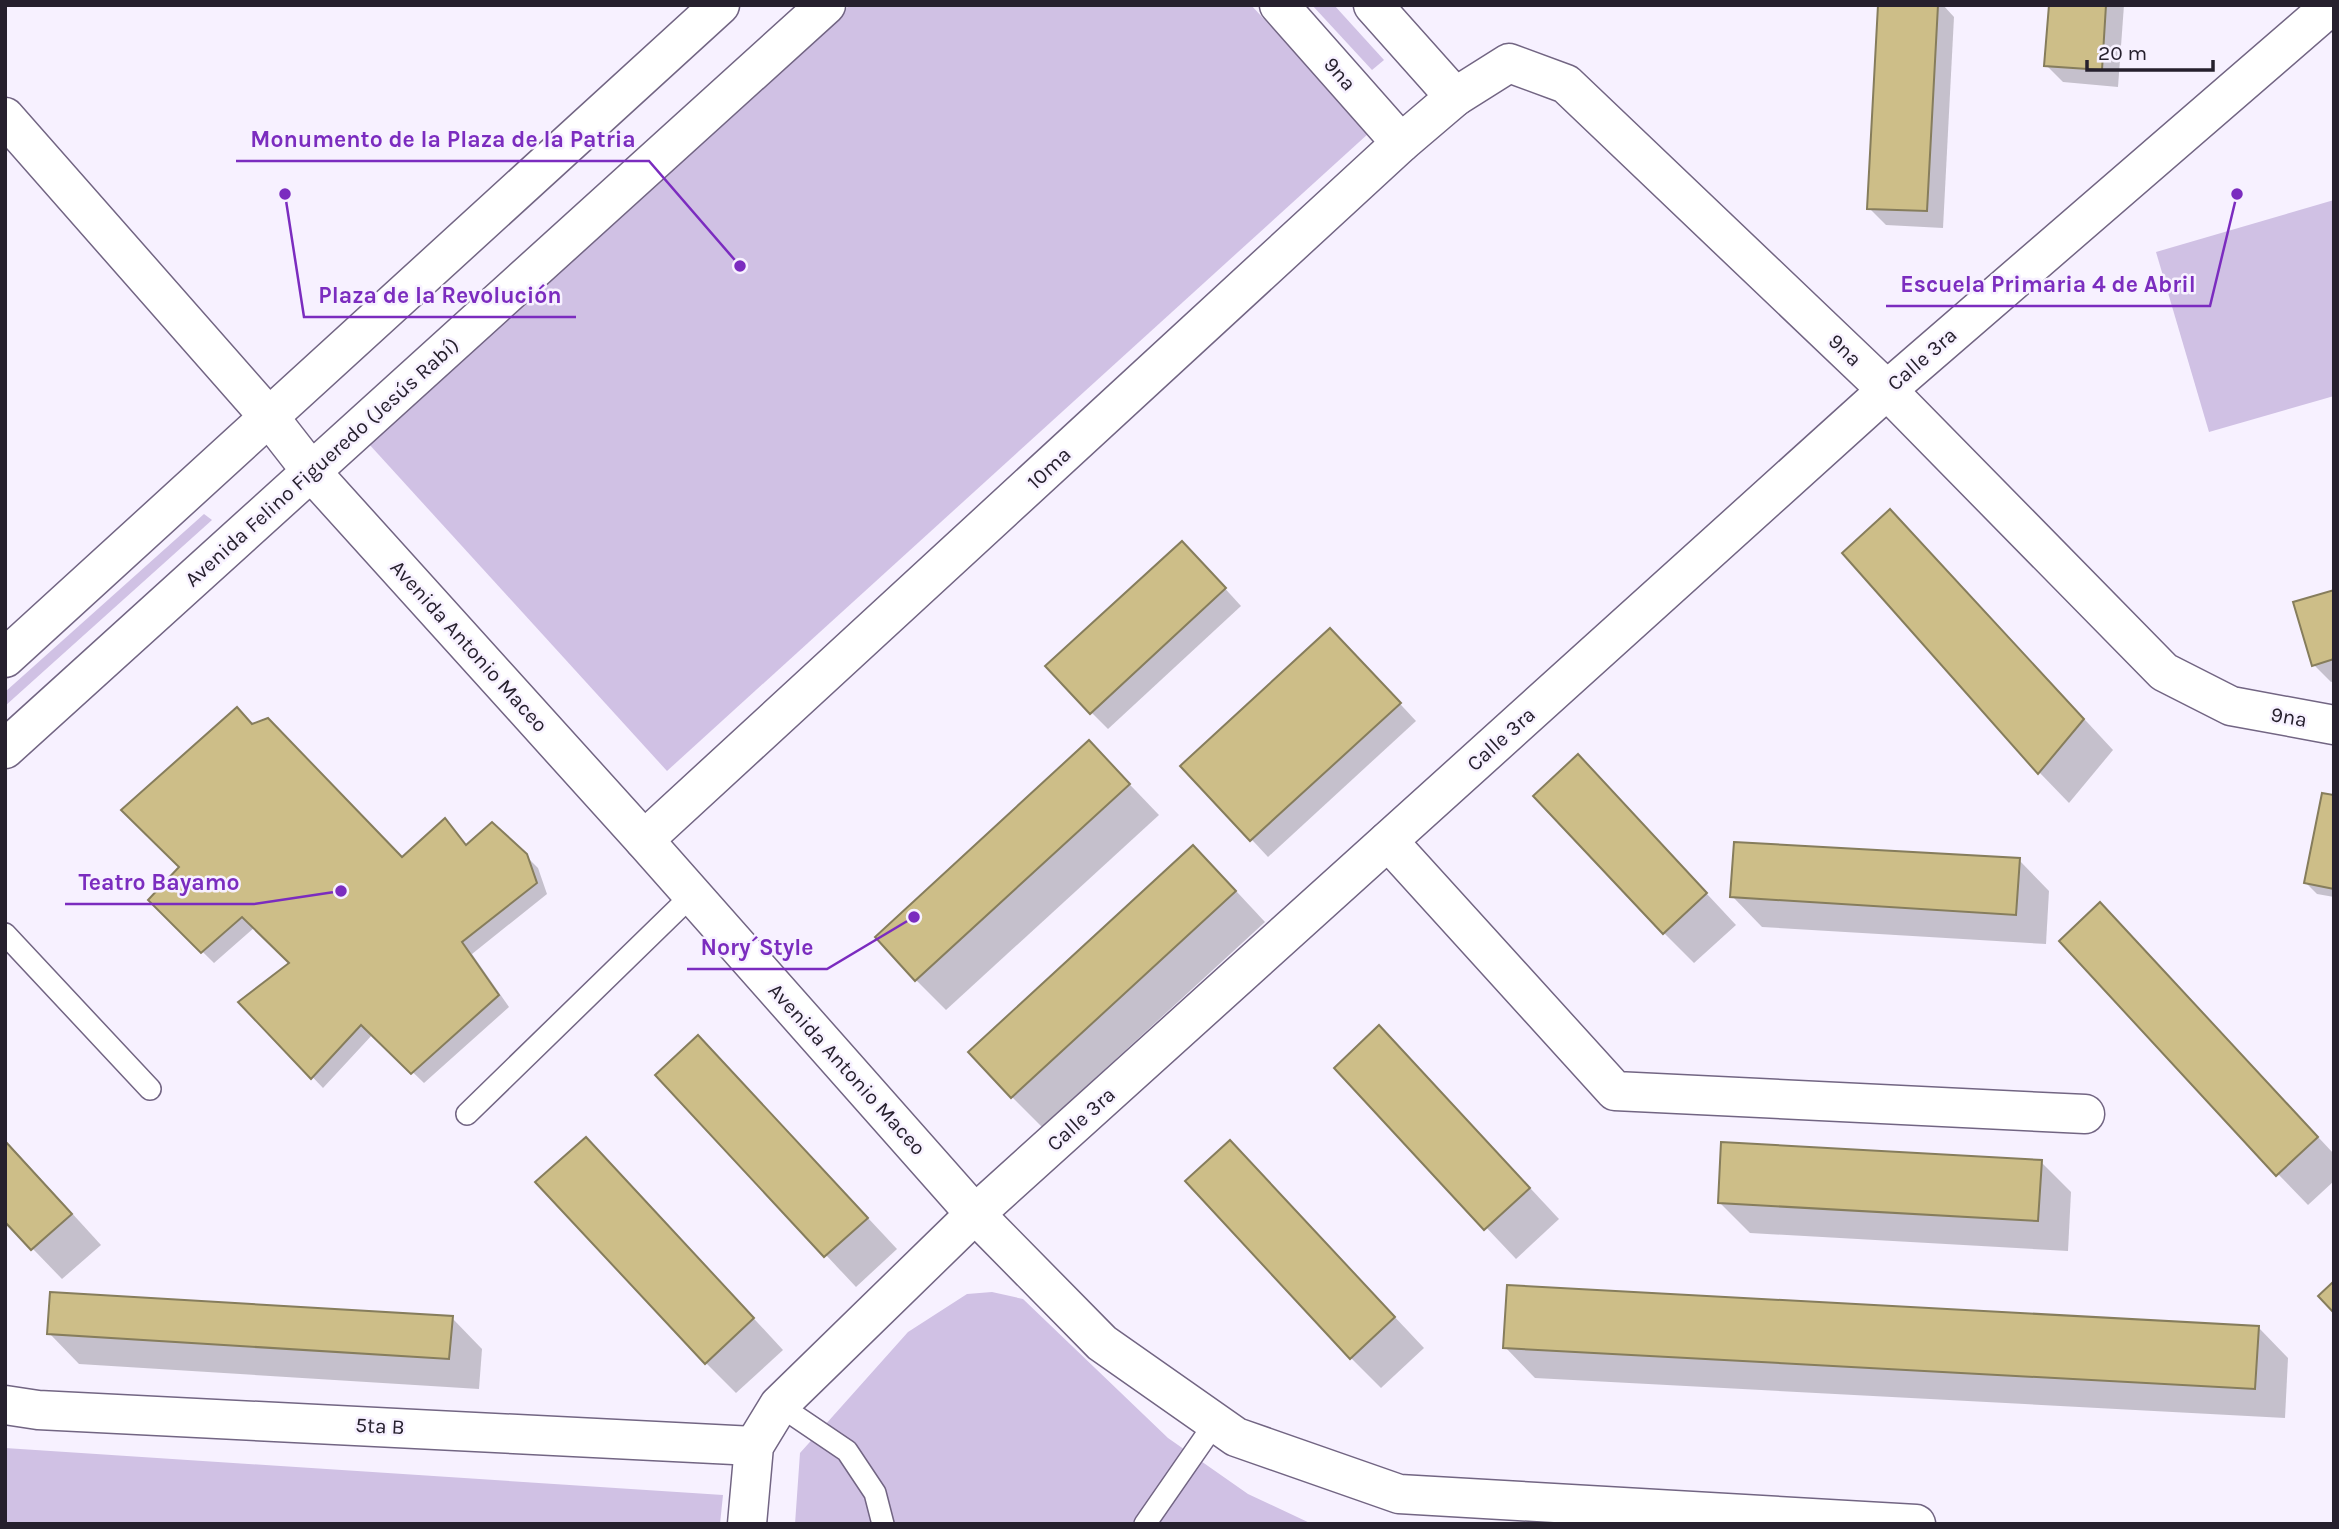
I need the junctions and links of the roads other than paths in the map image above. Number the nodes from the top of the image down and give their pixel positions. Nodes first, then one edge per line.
1 (720, 5) edge
2 (826, 5) edge
3 (1279, 5) edge
4 (1373, 5) edge
5 (2332, 5) edge
6 (1455, 97) junction
7 (5, 117) edge
8 (1401, 143) junction
9 (1887, 390) junction
10 (269, 417) junction
11 (311, 472) junction
12 (5, 658) edge
13 (2334, 725) edge
14 (5, 748) edge
15 (644, 841) junction
16 (1388, 841) junction
17 (692, 895) junction
18 (5, 934) edge
19 (150, 1089) dead end
20 (467, 1114) dead end
21 (2085, 1114) dead end
22 (975, 1214) junction
23 (5, 1405) edge
24 (779, 1405) junction
25 (1215, 1423) junction
26 (754, 1446) junction
27 (1648, 1516) edge
28 (747, 1524) edge
29 (883, 1524) edge
30 (1145, 1524) edge
31 (1916, 1524) edge

1 - 10 street
2 - 11 street, Avenida Felino Figueredo (Jesús Rabí)
3 - 8 street, 9na
4 - 6 street
5 - 9 street, Calle 3ra
6 - 8 street, 10ma
6 - 9 street, 9na
7 - 10 street, Avenida Antonio Maceo
8 - 15 street, 10ma
9 - 13 street, 9na
9 - 16 street, Calle 3ra
10 - 11 street, Avenida Antonio Maceo
10 - 12 street
11 - 14 street, Avenida Felino Figueredo (Jesús Rabí)
11 - 15 street, Avenida Antonio Maceo
15 - 17 street, Avenida Antonio Maceo
16 - 21 street
16 - 22 street, Calle 3ra
17 - 20 lane
17 - 22 street, Avenida Antonio Maceo
18 - 19 lane
22 - 24 street, Calle 3ra
22 - 25 street, Avenida Antonio Maceo
23 - 26 street, 5ta B
24 - 26 street, Calle 3ra
24 - 29 lane
25 - 27 street, Avenida Antonio Maceo
25 - 30 lane
26 - 28 street, Calle 3ra
27 - 31 street, Avenida Antonio Maceo

